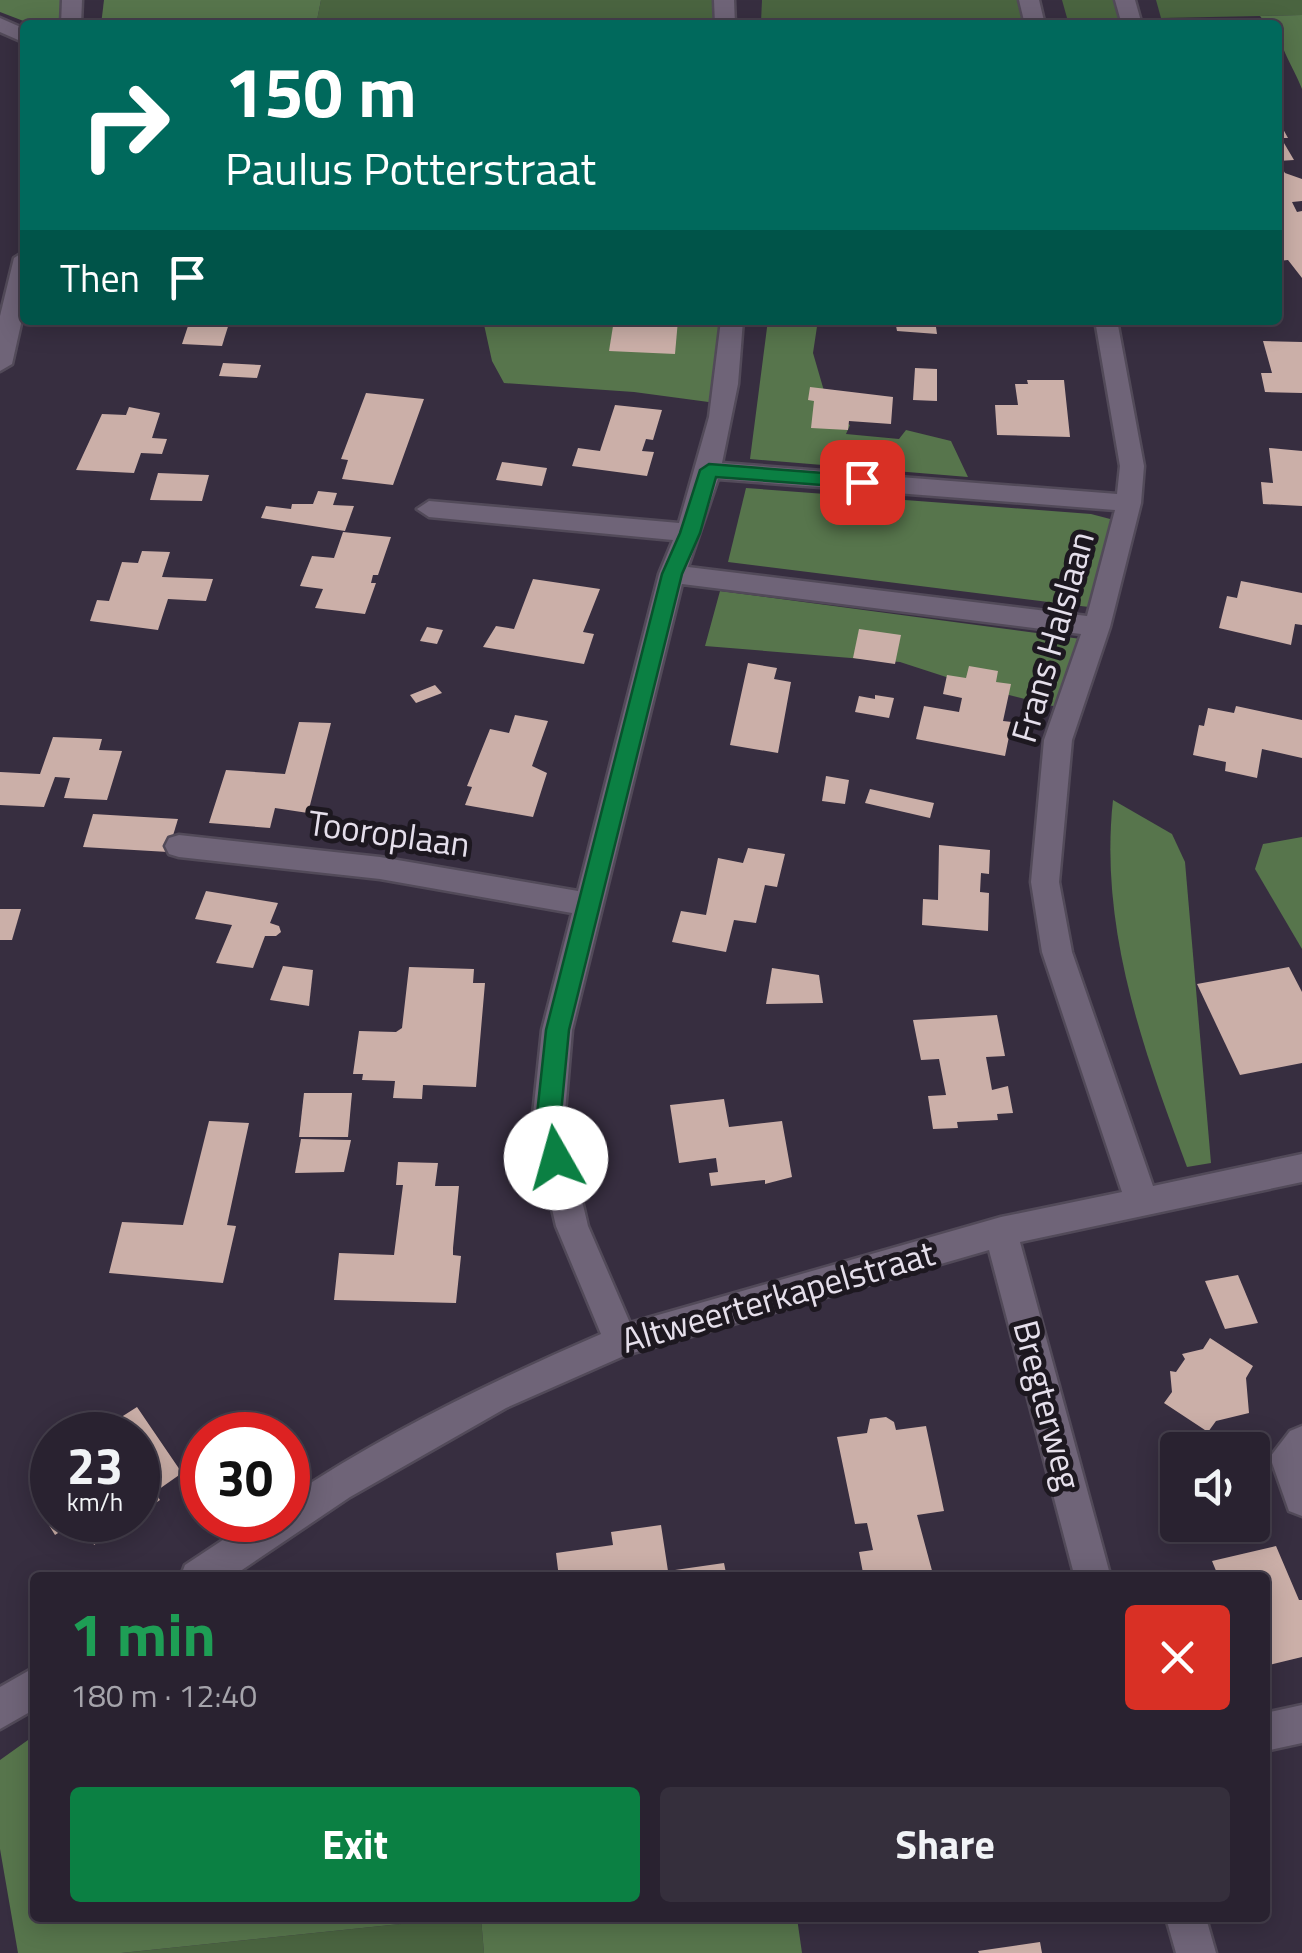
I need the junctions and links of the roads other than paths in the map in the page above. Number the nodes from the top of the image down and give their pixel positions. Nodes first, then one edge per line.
1 (20, 279) edge
2 (731, 325) edge
3 (1107, 325) edge
4 (0, 364) edge
5 (709, 470) junction
6 (1129, 503) junction
7 (428, 508) dead end
8 (690, 533) junction
9 (672, 574) junction
10 (1098, 626) junction
11 (179, 846) dead end
12 (588, 904) junction
13 (1302, 1168) edge
14 (1142, 1202) junction
15 (1002, 1232) junction
16 (621, 1340) junction
17 (1302, 1443) edge
18 (1302, 1500) edge
19 (310, 1503) edge
20 (252, 1542) edge
21 (207, 1572) edge
22 (1091, 1572) edge
23 (30, 1689) edge
24 (0, 1710) edge
25 (1302, 1724) edge
26 (1270, 1731) edge
27 (1187, 1922) edge
28 (1196, 1953) edge

1 - 4 street
2 - 5 street
3 - 6 street, Frans Halslaan
5 - 6 street
5 - 8 street
6 - 10 street, Frans Halslaan
7 - 8 street
8 - 9 street
9 - 10 street
9 - 12 street
10 - 14 street, Frans Halslaan
11 - 12 street, Tooroplaan
12 - 16 street
13 - 14 street, Altweerterkapelstraat
14 - 15 street, Altweerterkapelstraat
15 - 16 street, Altweerterkapelstraat
15 - 22 street, Bregterweg
16 - 19 street, Altweerterkapelstraat
17 - 18 street
20 - 21 street, Altweerterkapelstraat
23 - 24 street
25 - 26 street
27 - 28 street

